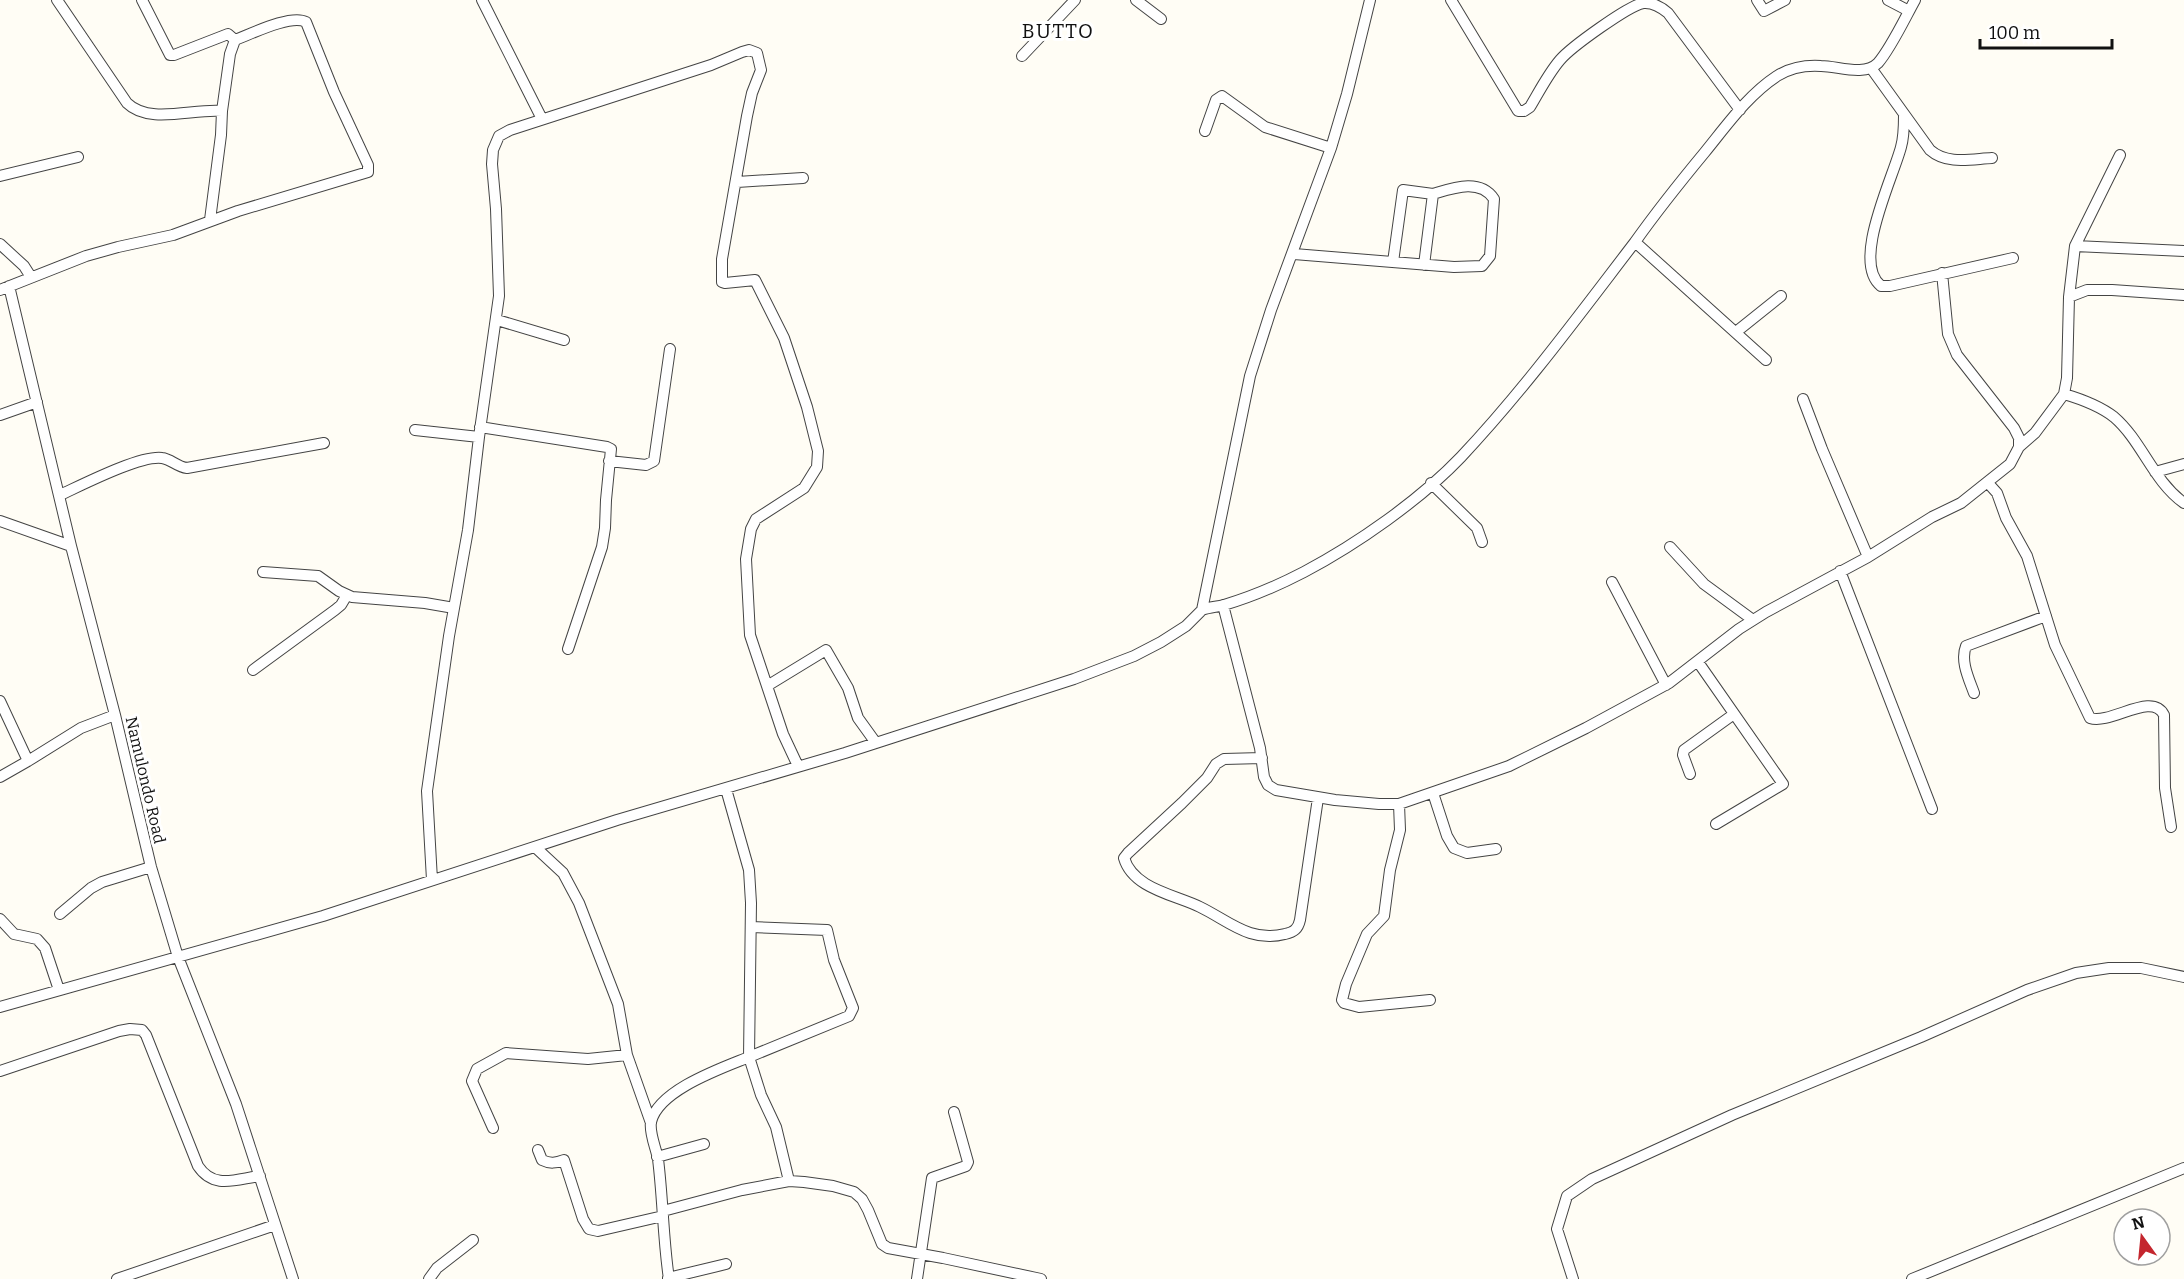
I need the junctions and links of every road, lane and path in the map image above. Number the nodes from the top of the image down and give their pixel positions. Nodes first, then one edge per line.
1 (57, 0) edge
2 (142, 0) edge
3 (482, 0) edge
4 (1075, 0) edge
5 (1136, 0) edge
6 (1370, 0) edge
7 (1451, 0) edge
8 (1757, 0) edge
9 (1785, 0) edge
10 (1888, 0) edge
11 (1915, 0) edge
12 (1909, 11) junction
13 (1161, 19) dead end
14 (235, 40) junction
15 (1022, 56) dead end
16 (1871, 68) junction
17 (1740, 110) junction
18 (222, 111) junction
19 (1904, 115) junction
20 (542, 119) junction
21 (1205, 131) dead end
22 (1331, 148) junction
23 (2120, 155) dead end
24 (78, 157) dead end
25 (1992, 158) dead end
26 (0, 176) edge
27 (803, 178) dead end
28 (737, 182) junction
29 (1433, 194) junction
30 (210, 220) junction
31 (1635, 242) junction
32 (0, 244) edge
33 (2075, 246) junction
34 (2184, 251) edge
35 (1293, 254) junction
36 (2013, 258) dead end
37 (1392, 262) junction
38 (1424, 265) junction
39 (1942, 273) junction
40 (31, 277) junction
41 (5, 288) edge
42 (2184, 295) edge
43 (1781, 296) dead end
44 (2069, 297) junction
45 (497, 320) junction
46 (1736, 332) junction
47 (564, 340) dead end
48 (670, 349) dead end
49 (1766, 360) dead end
50 (2064, 394) junction
51 (1803, 399) dead end
52 (37, 402) junction
53 (0, 415) edge
54 (415, 430) dead end
55 (480, 432) junction
56 (324, 443) dead end
57 (2019, 447) junction
58 (609, 461) junction
59 (2184, 464) edge
60 (2155, 472) junction
61 (1431, 483) junction
62 (1988, 483) junction
63 (60, 495) junction
64 (2184, 503) edge
65 (0, 521) edge
66 (1482, 542) dead end
67 (71, 546) junction
68 (1670, 547) dead end
69 (1868, 557) junction
70 (263, 572) dead end
71 (1840, 572) junction
72 (1612, 582) dead end
73 (346, 595) junction
74 (1223, 605) junction
75 (454, 608) junction
76 (1202, 610) junction
77 (2046, 616) junction
78 (1753, 621) junction
79 (568, 650) dead end
80 (1698, 662) junction
81 (253, 670) dead end
82 (1666, 685) junction
83 (767, 686) junction
84 (1974, 693) dead end
85 (0, 701) edge
86 (1734, 714) junction
87 (115, 715) junction
88 (876, 743) junction
89 (1262, 758) junction
90 (28, 760) junction
91 (798, 766) junction
92 (1690, 774) dead end
93 (0, 777) edge
94 (726, 789) junction
95 (1433, 793) junction
96 (1318, 798) junction
97 (1399, 804) junction
98 (1932, 809) dead end
99 (1716, 824) dead end
100 (2171, 826) dead end
101 (535, 847) junction
102 (1496, 849) dead end
103 (151, 867) junction
104 (432, 880) junction
105 (60, 914) dead end
106 (0, 919) edge
107 (751, 927) junction
108 (178, 957) junction
109 (2184, 977) edge
110 (59, 990) junction
111 (1430, 1000) dead end
112 (0, 1008) edge
113 (627, 1055) junction
114 (749, 1057) junction
115 (0, 1071) edge
116 (954, 1112) dead end
117 (651, 1123) junction
118 (492, 1128) dead end
119 (704, 1144) dead end
120 (538, 1150) dead end
121 (657, 1157) junction
122 (2184, 1168) edge
123 (260, 1176) junction
124 (789, 1181) junction
125 (663, 1214) junction
126 (275, 1224) junction
127 (473, 1240) dead end
128 (920, 1254) junction
129 (726, 1264) dead end
130 (668, 1278) edge
131 (117, 1279) edge
132 (293, 1279) edge
133 (429, 1279) edge
134 (917, 1279) edge
135 (1041, 1279) edge
136 (1573, 1279) edge
137 (1912, 1279) edge

1 - 18 street
2 - 14 street
3 - 20 street
4 - 15 street
5 - 13 street
6 - 22 street
7 - 17 street
8 - 9 street
10 - 12 street
11 - 12 street
12 - 16 street
14 - 18 street
14 - 30 street
16 - 17 street
16 - 19 street
17 - 31 street
18 - 30 street
19 - 25 street
19 - 39 street
20 - 28 street
20 - 45 street
21 - 22 street
22 - 35 street
23 - 33 street
24 - 26 street
27 - 28 street
28 - 83 street
29 - 37 street
29 - 38 street
29 - 38 street
30 - 40 street
31 - 46 street
31 - 61 street
32 - 40 street
33 - 34 street
33 - 44 street
35 - 37 street
35 - 76 street
36 - 39 street
37 - 38 street
39 - 57 street
40 - 41 street
41 - 52 street, Namulondo Road
42 - 44 street
43 - 46 street
44 - 50 street
45 - 47 street
45 - 55 street
46 - 49 street
48 - 58 street
50 - 57 street
50 - 60 street
51 - 69 street
52 - 53 street
52 - 63 street, Namulondo Road
54 - 55 street
55 - 58 street
55 - 75 street
56 - 63 street
57 - 62 street
58 - 79 street
59 - 60 street
60 - 64 street
61 - 66 street
61 - 74 street
62 - 69 street
62 - 77 street
63 - 67 street, Namulondo Road
65 - 67 street
67 - 87 street, Namulondo Road
68 - 78 street
69 - 71 street
70 - 73 street
71 - 78 street
71 - 98 street
72 - 82 street
73 - 75 street
73 - 81 street
74 - 76 street
74 - 89 street
75 - 104 street
76 - 88 street
77 - 84 street
77 - 100 street
78 - 80 street
80 - 82 street
80 - 86 street
82 - 95 street
83 - 88 street
83 - 91 street
85 - 90 street
86 - 92 street
86 - 99 street
87 - 90 street
87 - 103 street, Namulondo Road
88 - 91 street
89 - 96 street
89 - 96 street
90 - 93 street
91 - 94 street
94 - 101 street
94 - 107 street
95 - 97 street
95 - 102 street
96 - 97 street
97 - 111 street
101 - 104 street
101 - 113 street
103 - 105 street
103 - 108 street, Namulondo Road
104 - 108 street
106 - 110 street
107 - 114 street
107 - 114 street
108 - 110 street
108 - 123 street, Namulondo Road
109 - 136 street
110 - 112 street
113 - 117 street
113 - 118 street
114 - 117 street
114 - 124 street
115 - 123 street
116 - 128 street
117 - 121 street
119 - 121 street
120 - 125 street
121 - 125 street
122 - 137 street
123 - 126 street, Namulondo Road
124 - 125 street
124 - 128 street
125 - 130 street
126 - 131 street
126 - 132 street, Namulondo Road
127 - 133 street
128 - 134 street
128 - 135 street
129 - 130 street

